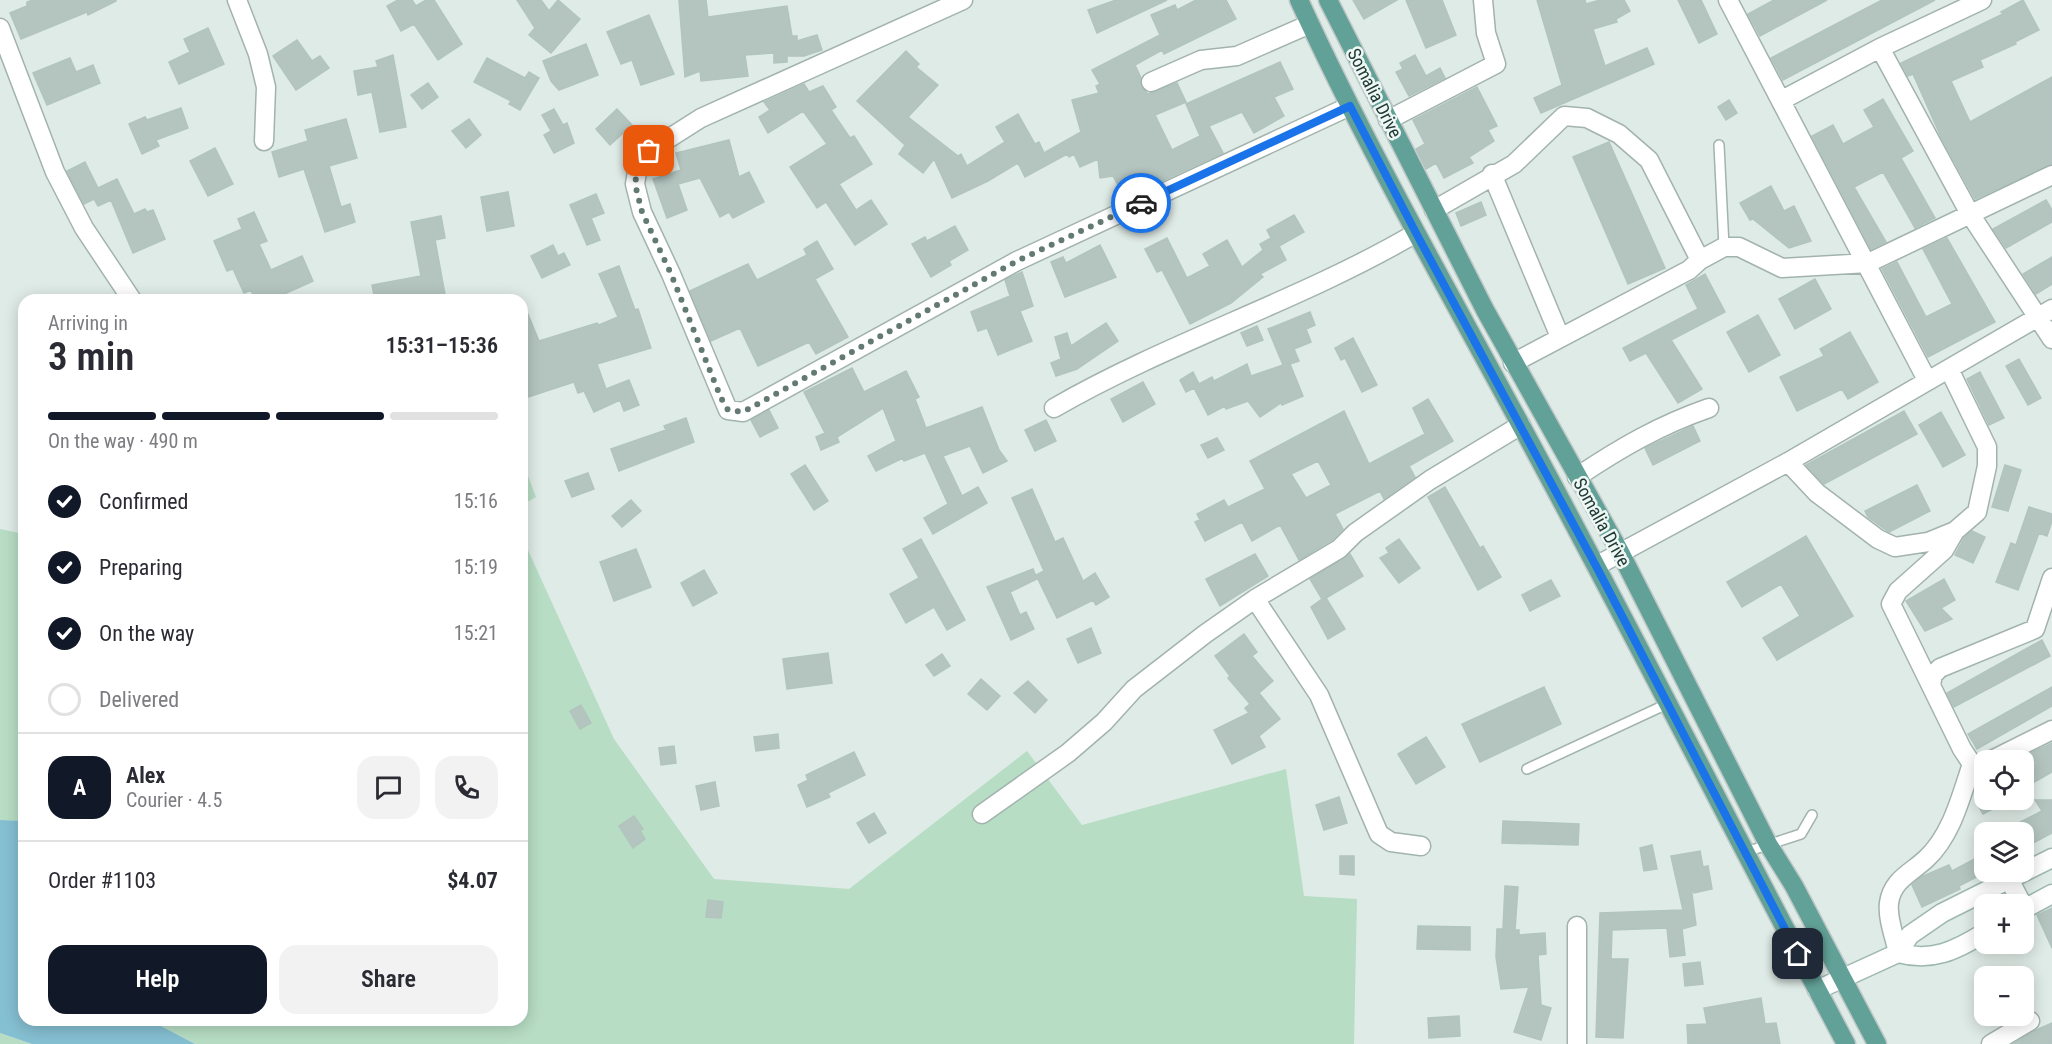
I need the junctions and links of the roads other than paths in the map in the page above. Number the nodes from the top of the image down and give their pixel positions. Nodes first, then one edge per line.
1 (237, 0) edge
2 (963, 0) edge
3 (1299, 0) edge
4 (1328, 0) edge
5 (1483, 0) edge
6 (1982, 0) edge
7 (1731, 1) edge
8 (1310, 24) junction
9 (0, 28) edge
10 (1880, 48) junction
11 (1151, 82) dead end
12 (1782, 100) junction
13 (1350, 106) junction
14 (1388, 120) junction
15 (264, 141) dead end
16 (1719, 145) dead end
17 (1492, 174) junction
18 (2052, 175) edge
19 (1434, 210) junction
20 (1970, 214) junction
21 (1416, 233) junction
22 (1724, 247) junction
23 (1700, 260) junction
24 (1868, 263) junction
25 (128, 294) edge
26 (2045, 313) edge
27 (1560, 338) junction
28 (2052, 339) edge
29 (1513, 363) junction
30 (1949, 369) junction
31 (1927, 380) junction
32 (1054, 408) dead end
33 (1709, 408) dead end
34 (1521, 425) junction
35 (1788, 462) junction
36 (1577, 477) junction
37 (1955, 531) junction
38 (1620, 552) junction
39 (1596, 566) junction
40 (2052, 578) edge
41 (1255, 599) junction
42 (1931, 685) junction
43 (1667, 704) junction
44 (2052, 730) edge
45 (2012, 750) edge
46 (1974, 757) edge
47 (1527, 769) dead end
48 (1974, 773) edge
49 (982, 814) dead end
50 (1812, 815) dead end
51 (1768, 844) junction
52 (1421, 846) dead end
53 (1743, 853) junction
54 (2052, 858) edge
55 (2034, 867) edge
56 (2003, 882) edge
57 (2052, 894) edge
58 (2034, 902) edge
59 (1577, 926) dead end
60 (1974, 939) edge
61 (1898, 953) junction
62 (1842, 978) junction
63 (1817, 990) junction
64 (2023, 1026) edge
65 (1576, 1044) edge
66 (1846, 1044) edge
67 (1877, 1044) edge
68 (1991, 1044) edge

1 - 15 street
2 - 13 street
3 - 8 main road, Somalia Drive
4 - 14 main road, Somalia Drive
5 - 14 street
6 - 10 street
7 - 12 street
8 - 11 street
8 - 13 main road, Somalia Drive
9 - 25 street
10 - 12 street
10 - 20 street
12 - 24 street
13 - 21 main road, Somalia Drive
14 - 19 main road, Somalia Drive
16 - 22 lane
17 - 19 street
17 - 23 street
17 - 27 street
18 - 20 street
19 - 29 main road, Somalia Drive
20 - 24 street
20 - 26 street
21 - 32 street
21 - 34 main road, Somalia Drive
22 - 23 street
22 - 24 street
23 - 27 street
24 - 31 street
26 - 28 street
26 - 30 street
27 - 29 street
29 - 36 main road, Somalia Drive
30 - 31 street
30 - 37 street
31 - 35 street
33 - 36 street
34 - 39 main road, Somalia Drive
34 - 41 street
35 - 37 street
35 - 38 street
36 - 38 main road, Somalia Drive
37 - 42 street
38 - 39 street
38 - 51 main road, Somalia Drive
39 - 43 main road, Somalia Drive
40 - 42 street
41 - 49 street
41 - 52 street
42 - 46 street
43 - 47 lane
43 - 53 main road, Somalia Drive
44 - 45 street
48 - 61 street
50 - 51 lane
51 - 53 lane
51 - 62 main road, Somalia Drive
53 - 63 main road, Somalia Drive
54 - 55 street
56 - 61 street
57 - 58 street
59 - 65 street
60 - 61 street
61 - 62 street
62 - 63 street
62 - 67 main road, Somalia Drive
63 - 66 main road, Somalia Drive
64 - 68 street

